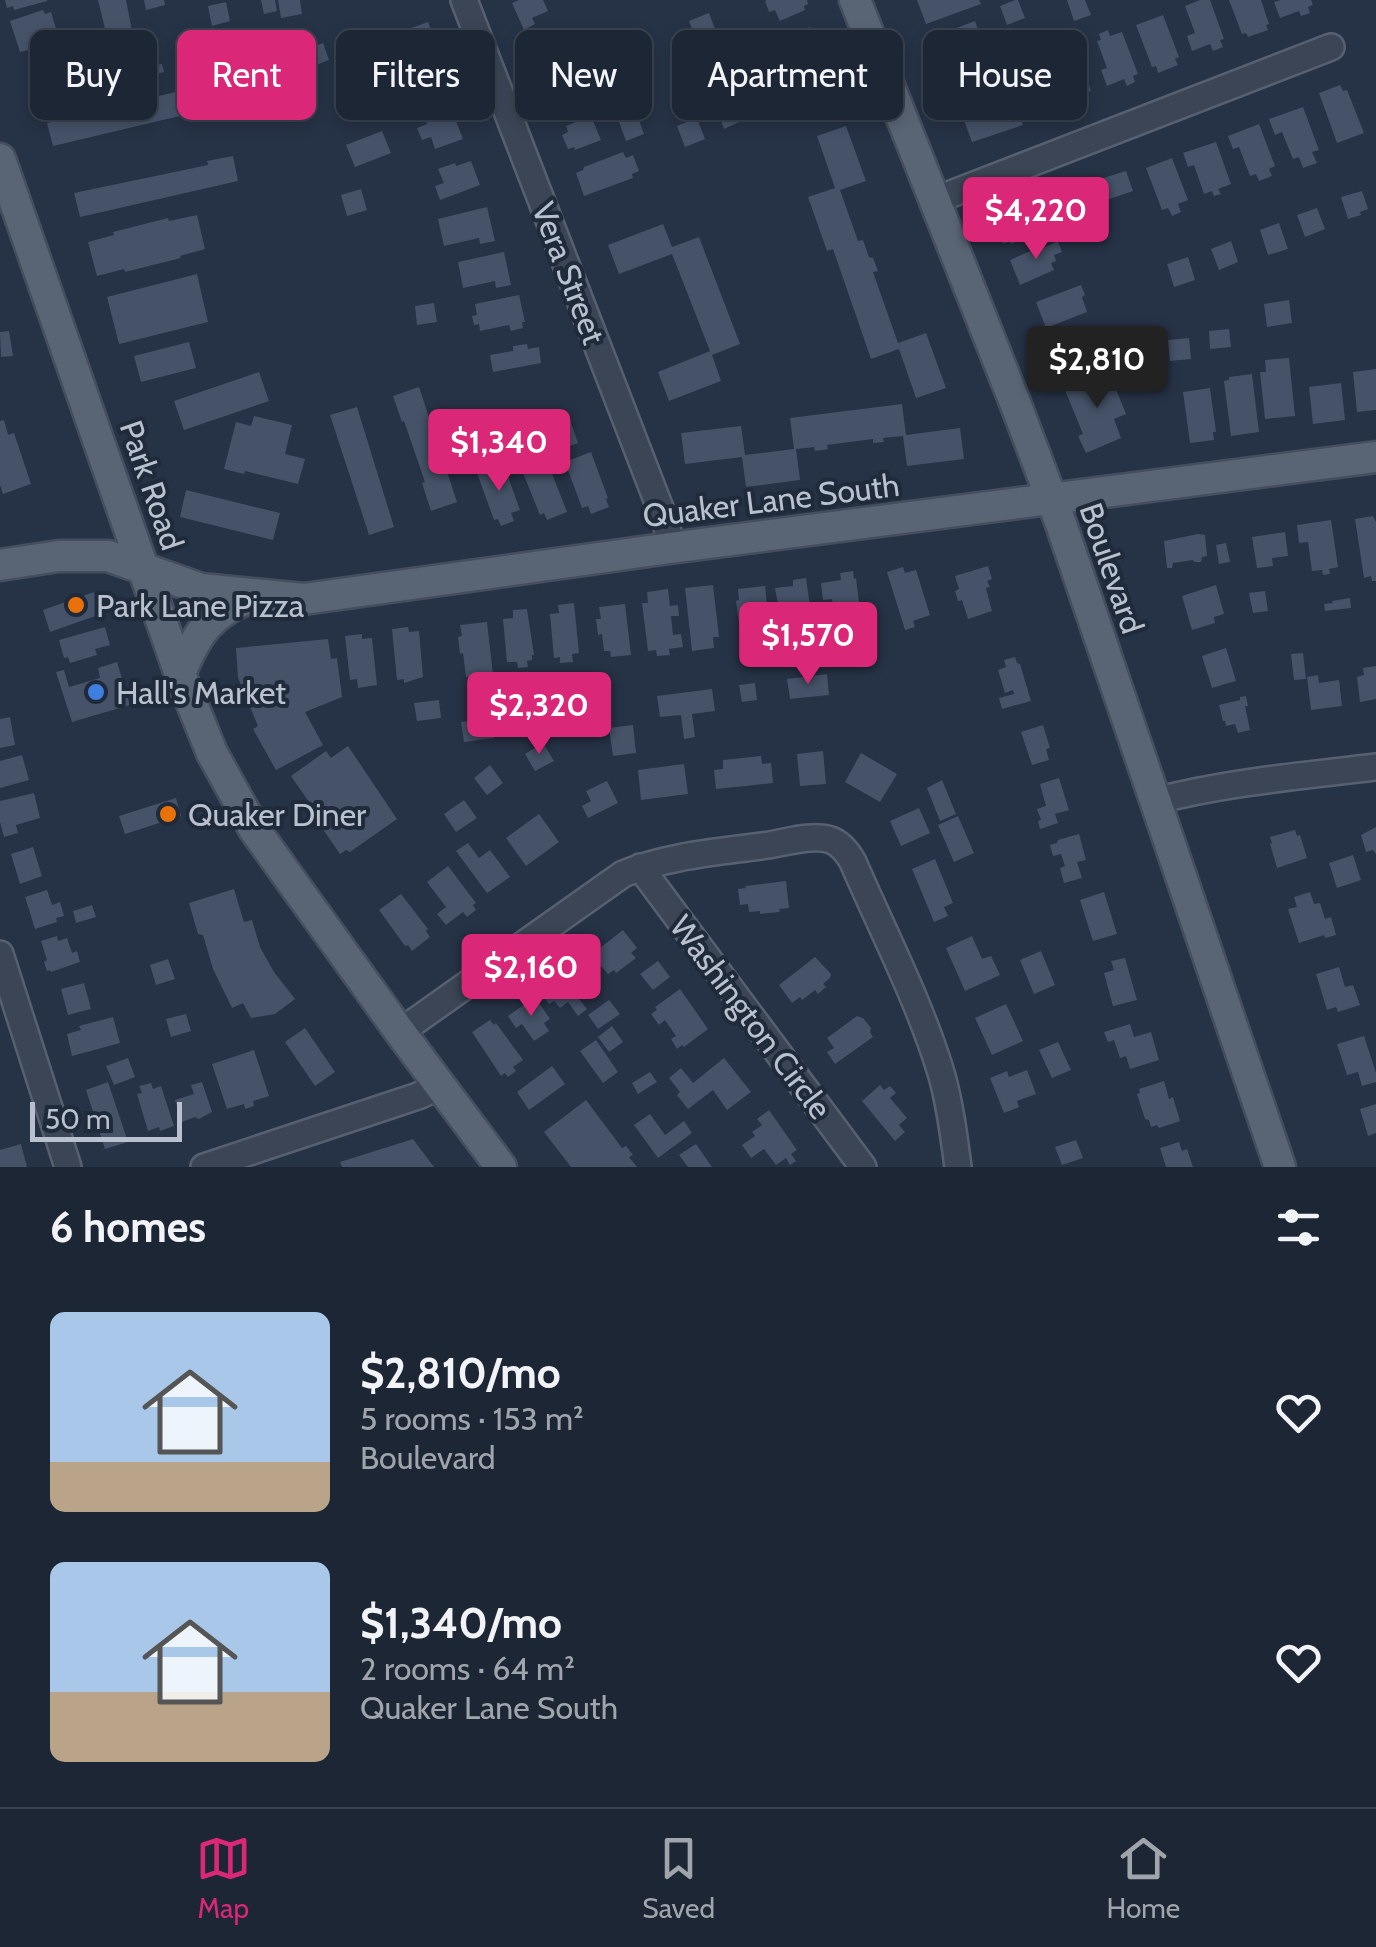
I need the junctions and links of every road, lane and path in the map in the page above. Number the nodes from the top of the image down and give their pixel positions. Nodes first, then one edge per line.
1 (464, 0) edge
2 (855, 0) edge
3 (1331, 46) dead end
4 (0, 159) edge
5 (933, 201) junction
6 (1376, 457) edge
7 (1051, 500) junction
8 (670, 548) junction
9 (0, 565) edge
10 (144, 568) junction
11 (256, 596) junction
12 (180, 674) junction
13 (1376, 767) edge
14 (1155, 801) junction
15 (640, 867) junction
16 (0, 954) edge
17 (400, 1032) junction
18 (440, 1086) junction
19 (68, 1167) edge
20 (204, 1167) edge
21 (501, 1167) edge
22 (864, 1167) edge
23 (958, 1167) edge
24 (1280, 1167) edge

1 - 8 street, Vera Street
2 - 5 main road, Boulevard
3 - 5 street
4 - 10 main road, Park Road
5 - 7 main road, Boulevard
6 - 7 main road, Quaker Lane South
7 - 8 main road, Quaker Lane South
7 - 14 main road, Boulevard
8 - 11 main road, Quaker Lane South
9 - 10 main road, Quaker Lane South
10 - 11 main road, Quaker Lane South
10 - 12 main road, Park Road
11 - 12 main road
12 - 17 main road, Park Road
13 - 14 street
14 - 24 main road, Boulevard
15 - 17 street
15 - 22 street, Washington Circle
15 - 23 street
16 - 19 street
17 - 18 main road, Park Road
18 - 20 street
18 - 21 main road, Park Road

